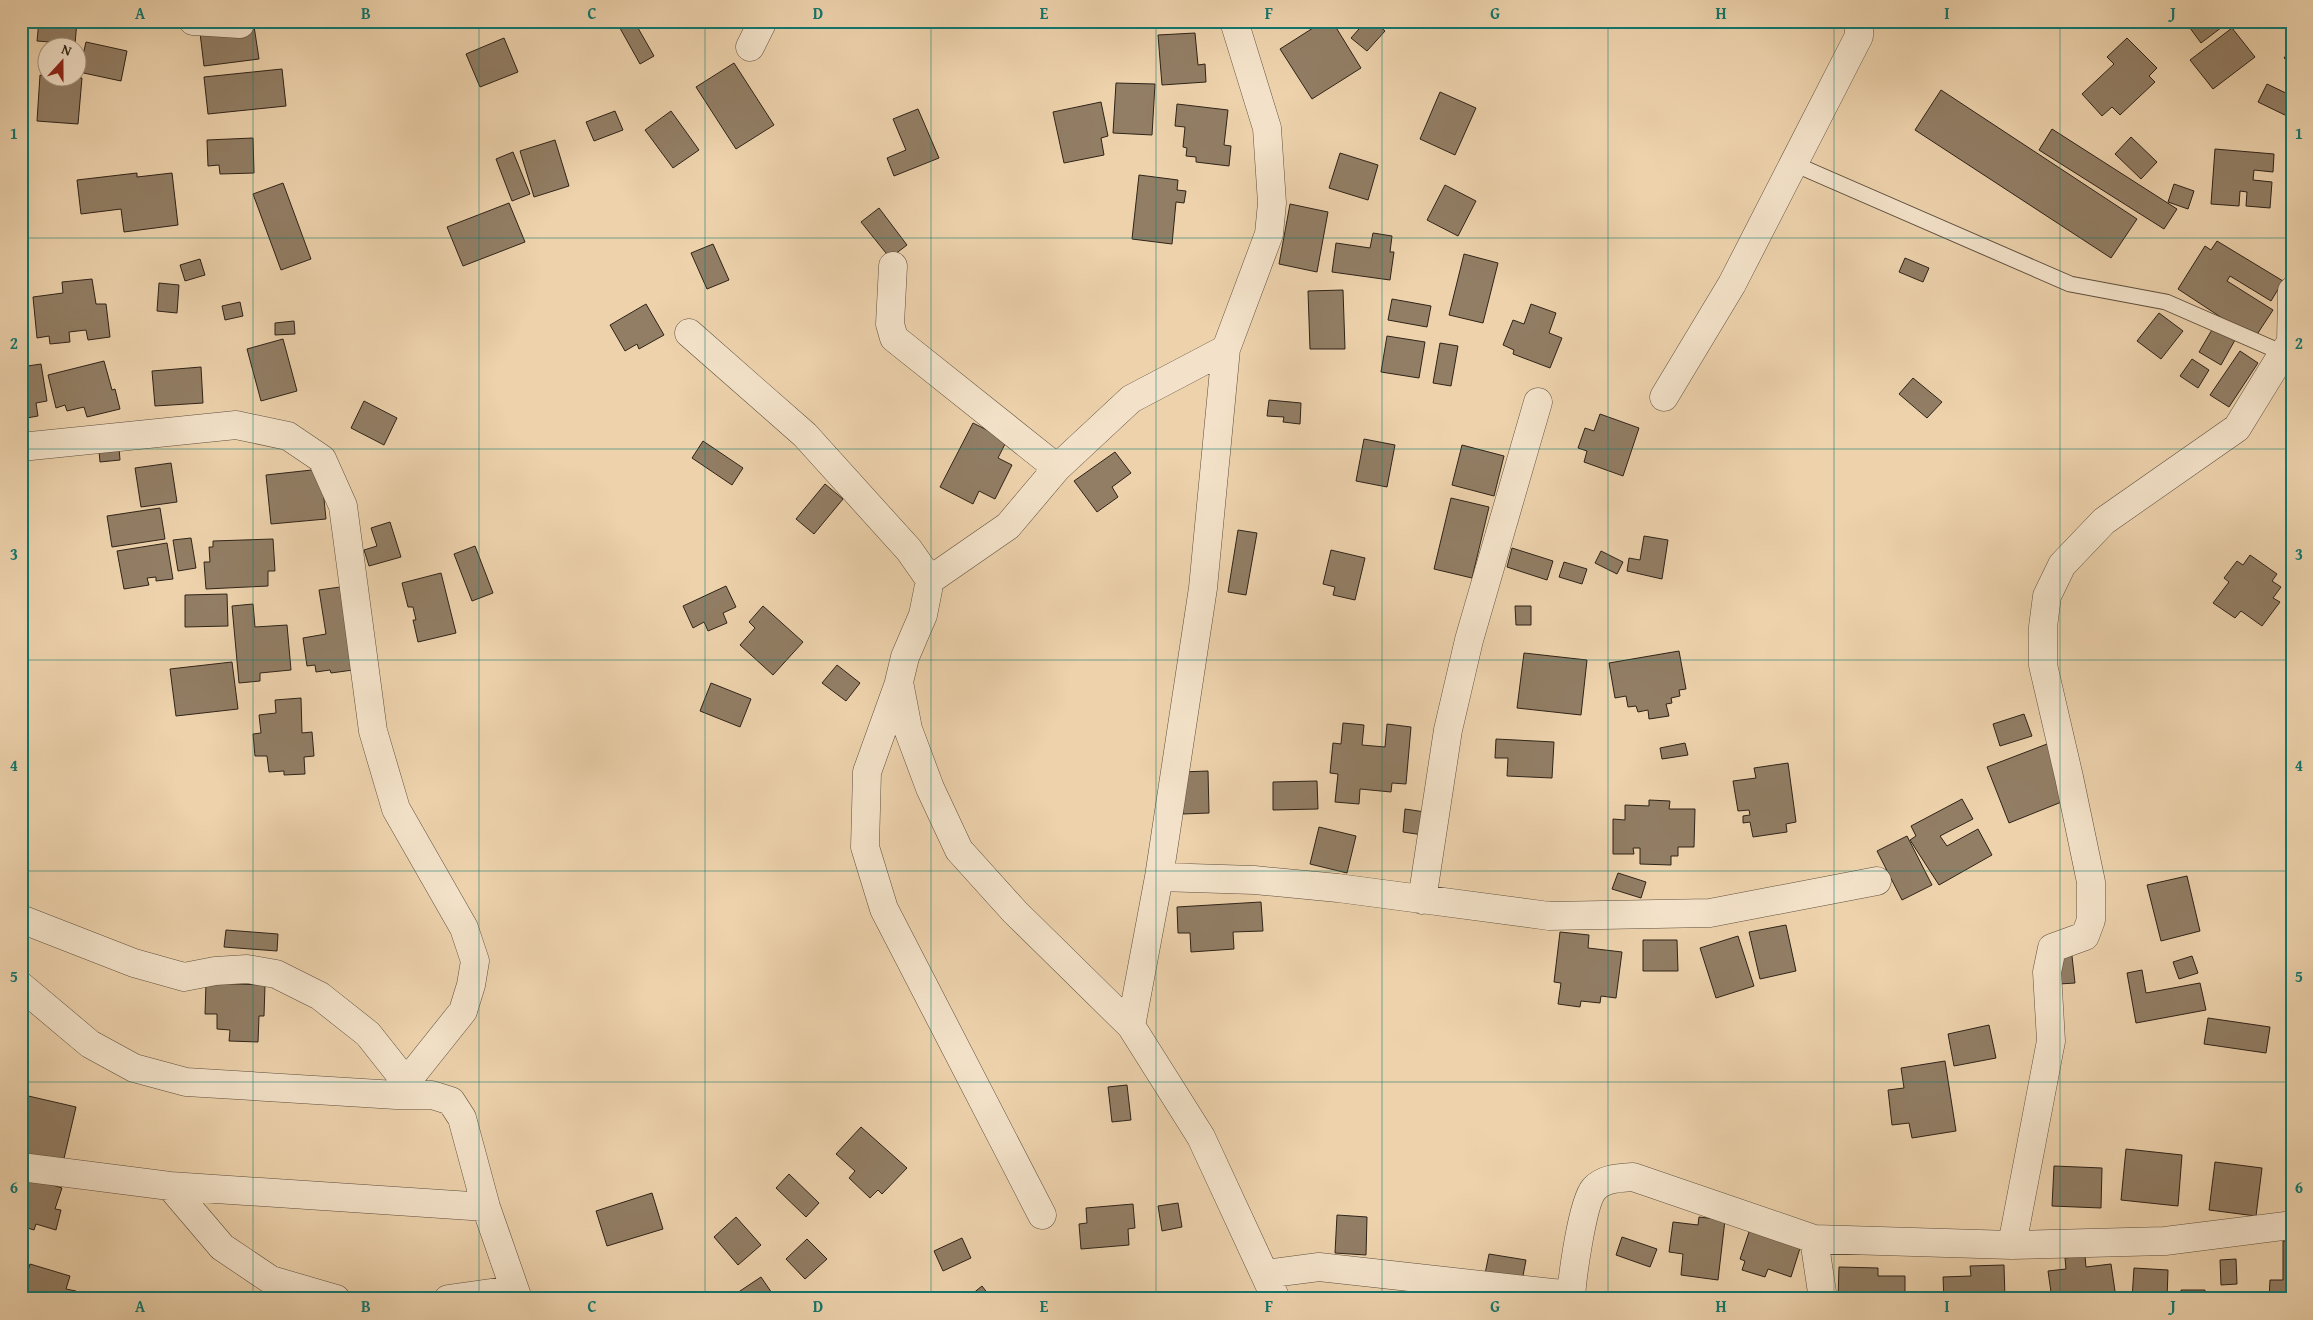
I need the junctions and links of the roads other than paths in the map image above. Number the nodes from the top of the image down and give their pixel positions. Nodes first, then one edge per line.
1 (193, 21) edge
2 (763, 21) edge
3 (1234, 21) edge
4 (1859, 21) edge
5 (240, 24) dead end
6 (750, 47) dead end
7 (1792, 163) junction
8 (893, 266) dead end
9 (2292, 291) edge
10 (689, 332) dead end
11 (2289, 347) edge
12 (1226, 349) junction
13 (1664, 397) dead end
14 (1538, 402) dead end
15 (21, 447) edge
16 (1057, 468) junction
17 (930, 580) junction
18 (900, 682) junction
19 (1159, 877) junction
20 (1876, 881) dead end
21 (1422, 900) junction
22 (21, 919) edge
23 (21, 986) edge
24 (1131, 1026) junction
25 (401, 1089) junction
26 (21, 1167) edge
27 (170, 1186) junction
28 (486, 1207) junction
29 (1042, 1214) dead end
30 (2292, 1225) edge
31 (1814, 1239) junction
32 (2012, 1245) junction
33 (1271, 1286) edge
34 (516, 1294) edge
35 (1571, 1297) edge
36 (336, 1299) edge
37 (448, 1299) edge
38 (1823, 1299) edge

1 - 5 street
2 - 6 street
3 - 12 street
4 - 7 street
7 - 11 lane
7 - 13 street
8 - 16 street
9 - 11 street
10 - 17 street
11 - 32 street
12 - 16 street
12 - 19 street
14 - 21 street
15 - 25 street
16 - 17 street
17 - 18 street
18 - 24 street
18 - 29 street
19 - 21 street
19 - 24 street
20 - 21 street
22 - 25 street
23 - 25 street
24 - 33 street
25 - 28 street
26 - 27 street
27 - 28 street
27 - 36 street
28 - 34 street
30 - 32 street
31 - 32 street
31 - 35 street
31 - 38 street
33 - 35 street
34 - 37 street

